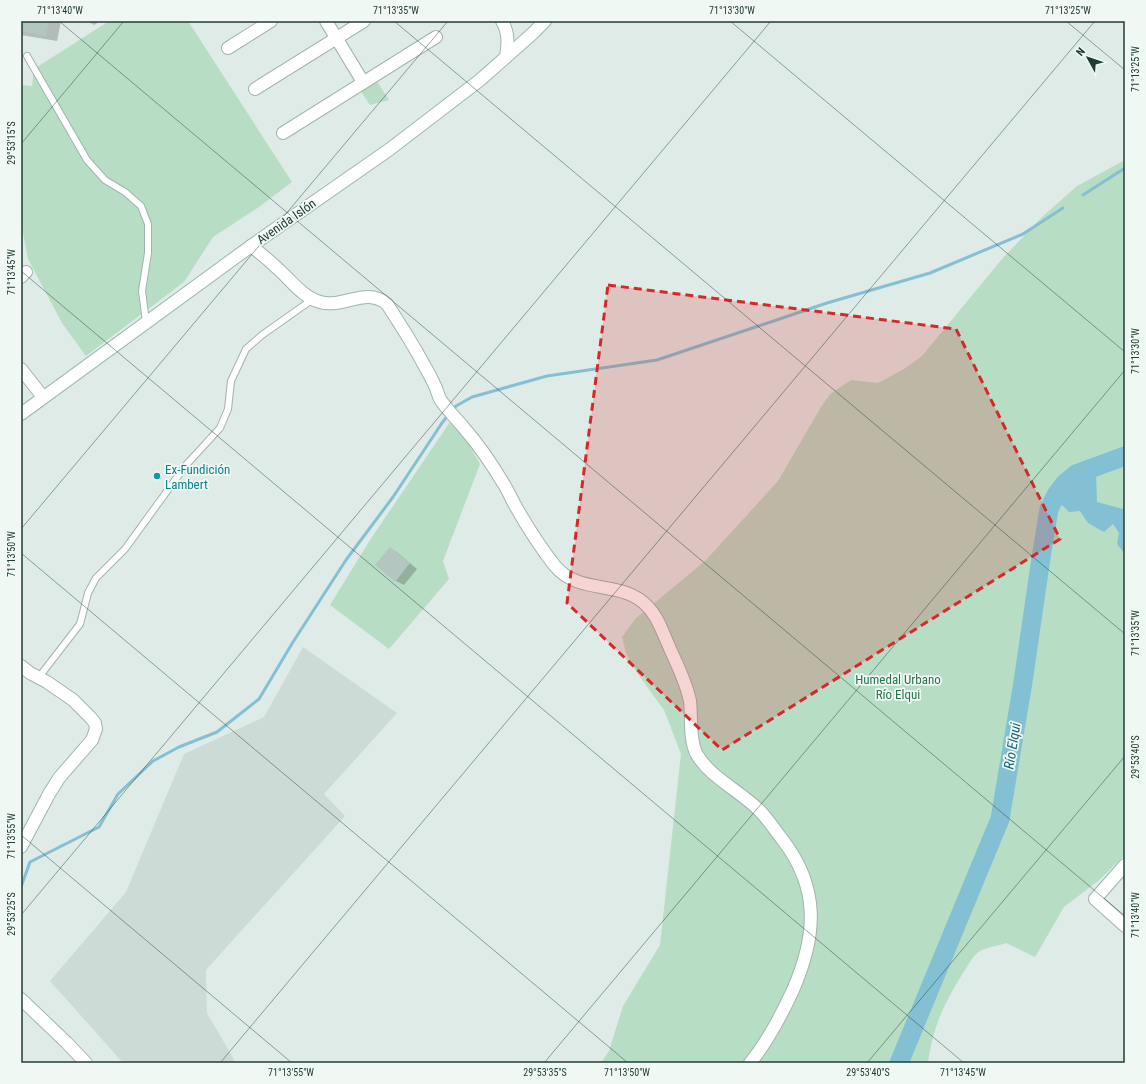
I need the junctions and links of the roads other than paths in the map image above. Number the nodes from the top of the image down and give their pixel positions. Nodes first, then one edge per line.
1 (271, 21) edge
2 (326, 21) edge
3 (364, 21) edge
4 (502, 21) edge
5 (538, 21) edge
6 (544, 21) edge
7 (436, 37) dead end
8 (336, 38) junction
9 (228, 48) dead end
10 (27, 56) dead end
11 (506, 57) junction
12 (364, 82) junction
13 (255, 89) dead end
14 (283, 133) dead end
15 (251, 246) junction
16 (313, 300) junction
17 (146, 322) junction
18 (21, 369) edge
19 (43, 398) junction
20 (21, 414) edge
21 (21, 666) edge
22 (39, 677) junction
23 (21, 847) edge
24 (1125, 865) edge
25 (1125, 926) edge
26 (21, 999) edge
27 (86, 1063) edge
28 (750, 1063) edge

1 - 9 street
2 - 8 street
3 - 8 street
4 - 11 street
5 - 6 street
6 - 11 street, Avenida Islón
7 - 12 street
8 - 12 street
8 - 13 street
10 - 17 lane
11 - 15 street, Avenida Islón
12 - 14 street
15 - 16 street
15 - 17 street, Avenida Islón
16 - 22 lane
16 - 28 street
17 - 19 street, Avenida Islón
18 - 19 street
19 - 20 street, Avenida Islón
21 - 22 street
22 - 23 street
24 - 25 street
26 - 27 street

